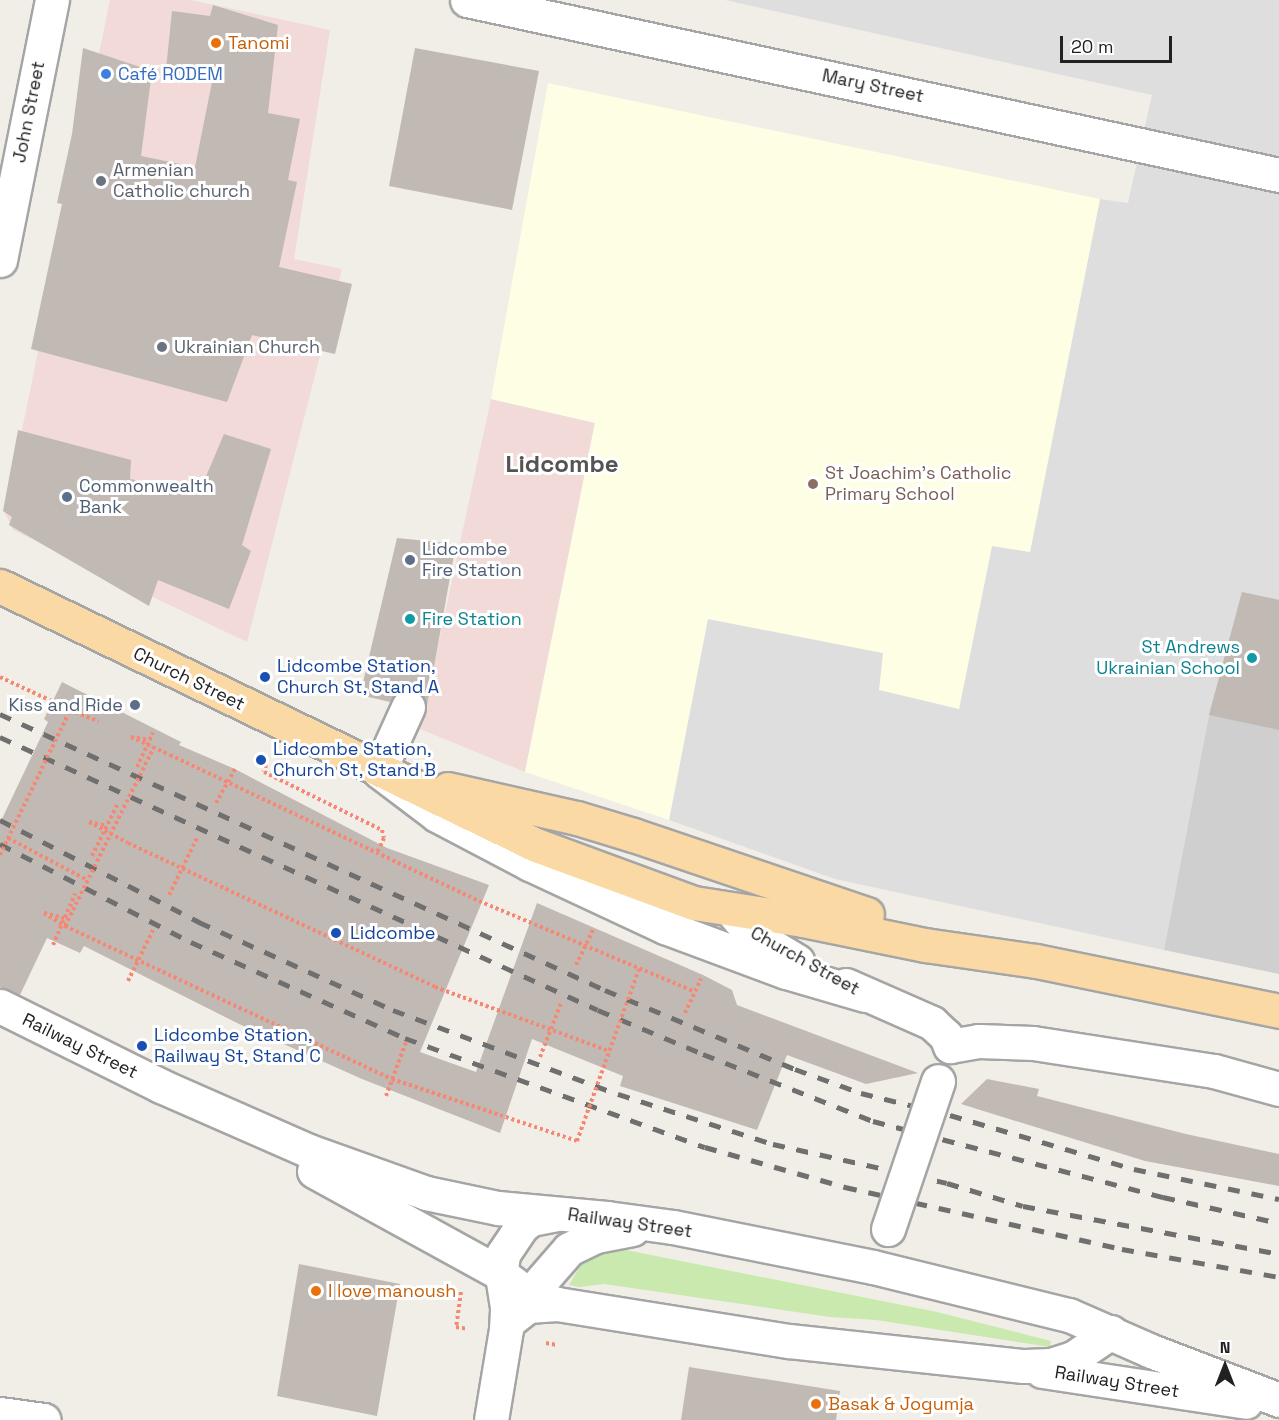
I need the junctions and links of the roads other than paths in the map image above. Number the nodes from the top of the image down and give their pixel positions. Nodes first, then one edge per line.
1 (52, 0) edge
2 (467, 0) edge
3 (1279, 175) edge
4 (0, 260) edge
5 (0, 586) edge
6 (408, 706) dead end
7 (380, 771) junction
8 (445, 788) junction
9 (731, 910) junction
10 (1036, 961) junction
11 (865, 994) junction
12 (0, 1006) edge
13 (1279, 1011) edge
14 (950, 1046) junction
15 (1214, 1071) junction
16 (1279, 1075) edge
17 (161, 1086) junction
18 (1279, 1089) edge
19 (557, 1214) junction
20 (673, 1227) junction
21 (873, 1267) junction
22 (501, 1274) junction
23 (525, 1312) junction
24 (1111, 1332) junction
25 (990, 1363) junction
26 (1279, 1400) edge
27 (1279, 1407) edge
28 (0, 1414) edge
29 (44, 1420) edge
30 (491, 1420) edge

1 - 4 street, John Street
2 - 3 street, Mary Street
5 - 7 main road, Church Street
6 - 7 street
7 - 8 main road
7 - 9 main road
7 - 11 street
8 - 9 main road
8 - 10 main road
9 - 10 main road, Church Street
9 - 11 street, Church Street
10 - 13 main road, Church Street
11 - 14 street, Church Street
12 - 17 street, Railway Street
14 - 15 street
14 - 21 street, bridge
15 - 16 street
15 - 18 street
17 - 19 street, Railway Street
17 - 22 street, Railway Street
19 - 20 street, Railway Street
19 - 22 street
20 - 21 street, Railway Street
20 - 23 street
21 - 24 street, Railway Street
22 - 23 street
23 - 25 street, Railway Street
23 - 30 street
24 - 25 street, Railway Street
24 - 26 street, Railway Street
25 - 27 street, Railway Street
28 - 29 street

